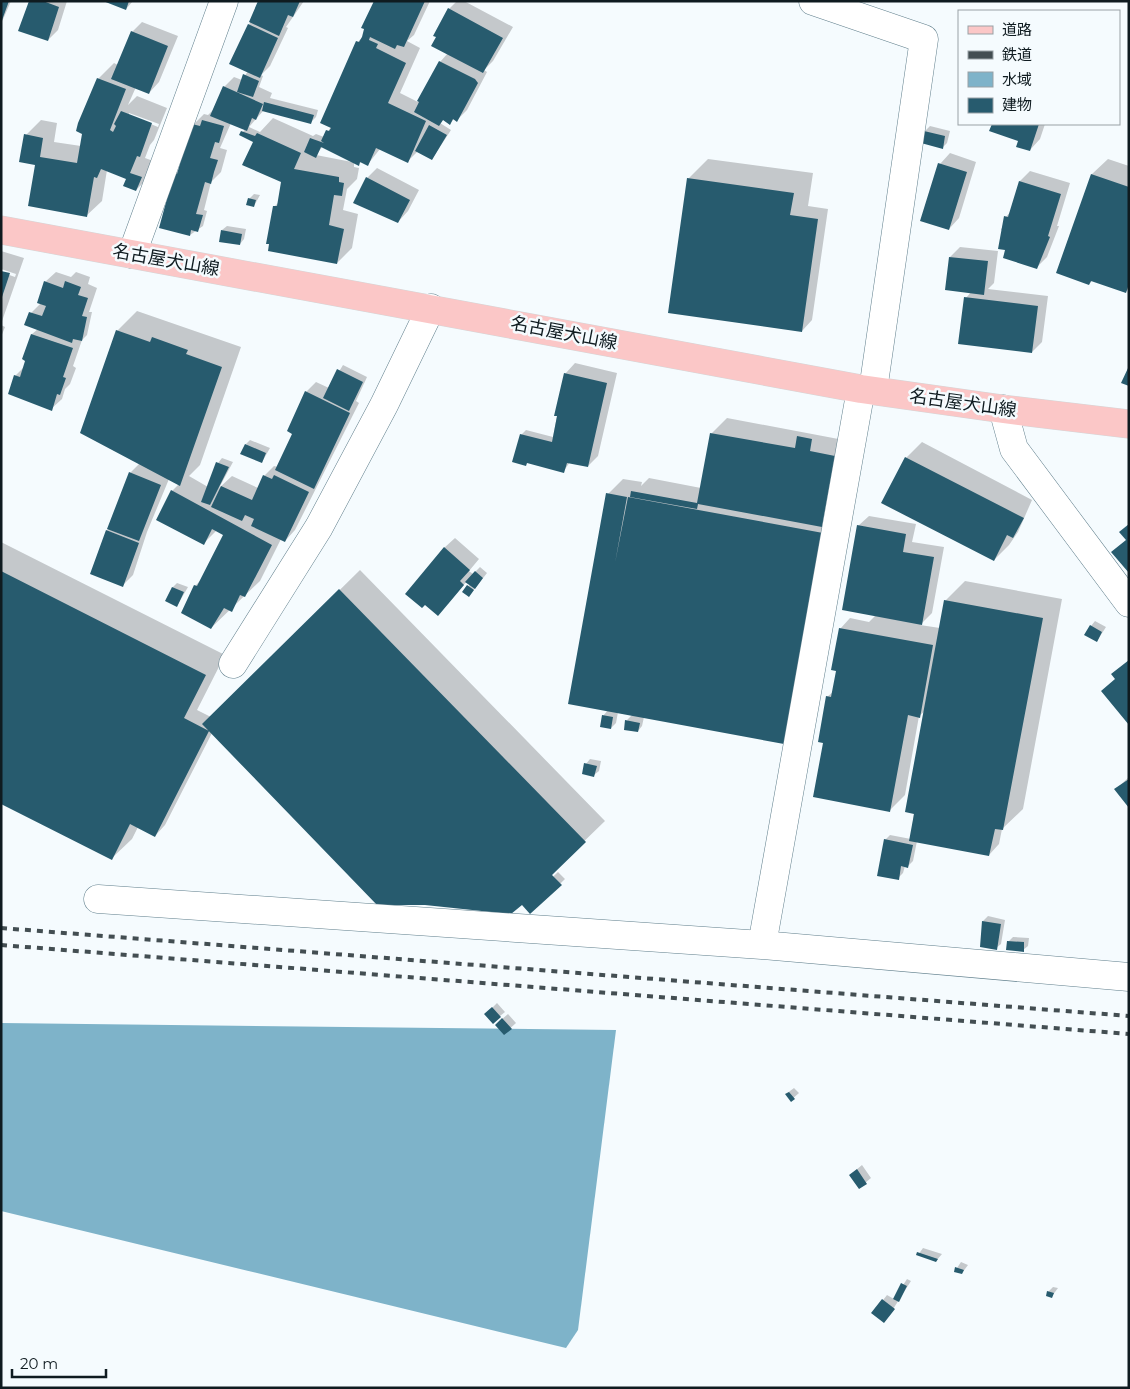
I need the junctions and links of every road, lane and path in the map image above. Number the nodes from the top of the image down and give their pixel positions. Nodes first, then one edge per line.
1 (224, 1) edge
2 (813, 1) edge
3 (1, 230) edge
4 (132, 254) junction
5 (431, 308) junction
6 (867, 390) junction
7 (1003, 409) junction
8 (1129, 424) edge
9 (1129, 603) edge
10 (233, 664) dead end
11 (98, 899) dead end
12 (762, 945) junction
13 (1129, 977) edge

1 - 4 street
2 - 6 street
3 - 4 main road, 名古屋犬山線
4 - 5 main road, 名古屋犬山線
5 - 6 main road, 名古屋犬山線
5 - 10 street
6 - 7 main road, 名古屋犬山線
6 - 12 street
7 - 8 main road, 名古屋犬山線
7 - 9 street
11 - 12 street
12 - 13 street

